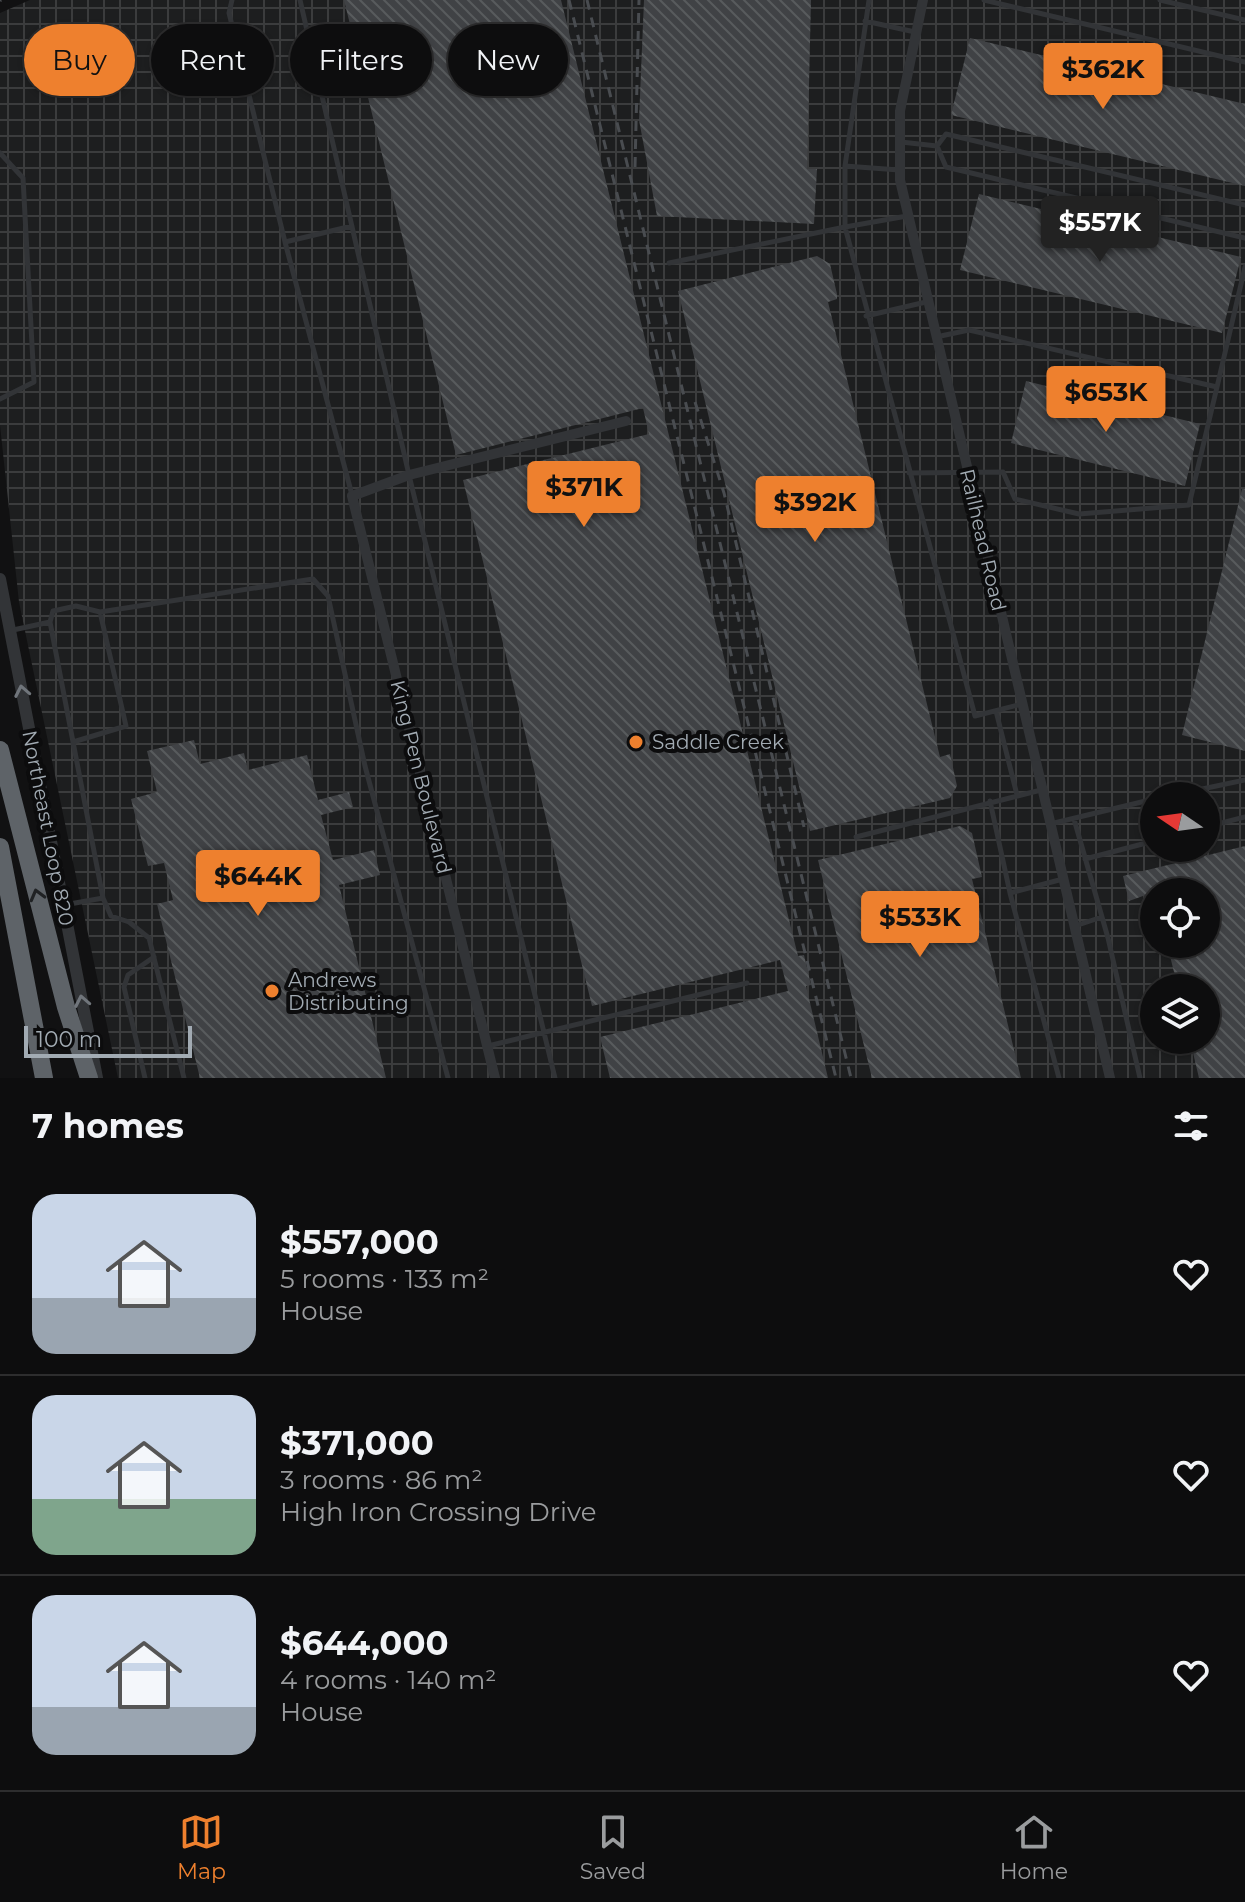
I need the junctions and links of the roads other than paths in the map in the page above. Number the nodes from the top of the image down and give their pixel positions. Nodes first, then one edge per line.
1 (232, 0) edge
2 (300, 0) edge
3 (869, 0) edge
4 (923, 0) edge
5 (984, 0) edge
6 (1160, 0) edge
7 (1245, 20) edge
8 (865, 21) junction
9 (916, 33) junction
10 (1245, 62) edge
11 (900, 142) junction
12 (937, 146) junction
13 (0, 153) edge
14 (845, 166) junction
15 (900, 170) junction
16 (1245, 205) edge
17 (907, 216) junction
18 (352, 226) junction
19 (845, 227) junction
20 (1245, 238) edge
21 (285, 242) junction
22 (669, 263) dead end
23 (1245, 267) edge
24 (926, 302) junction
25 (866, 316) junction
26 (935, 337) junction
27 (1217, 387) junction
28 (0, 399) edge
29 (626, 421) dead end
30 (967, 470) junction
31 (909, 473) junction
32 (409, 475) junction
33 (352, 496) junction
34 (0, 579) edge
35 (100, 612) junction
36 (50, 622) junction
37 (10, 631) junction
38 (1022, 704) junction
39 (996, 710) junction
40 (73, 742) junction
41 (0, 750) edge
42 (1245, 780) edge
43 (1220, 785) edge
44 (1041, 790) junction
45 (1017, 795) junction
46 (990, 801) junction
47 (1140, 802) edge
48 (1245, 817) edge
49 (1074, 819) junction
50 (1220, 823) edge
51 (1050, 824) junction
52 (856, 837) dead end
53 (1140, 845) edge
54 (0, 847) edge
55 (1085, 859) junction
56 (1063, 879) junction
57 (1010, 893) junction
58 (103, 898) junction
59 (63, 906) junction
60 (1102, 917) junction
61 (1074, 926) junction
62 (154, 957) junction
63 (747, 983) dead end
64 (544, 1033) junction
65 (487, 1046) junction
66 (44, 1078) edge
67 (89, 1078) edge
68 (97, 1078) edge
69 (145, 1078) edge
70 (184, 1078) edge
71 (448, 1078) edge
72 (495, 1078) edge
73 (555, 1078) edge
74 (1059, 1078) edge
75 (1110, 1078) edge
76 (1140, 1078) edge

1 - 21 lane
2 - 18 lane
3 - 8 lane
4 - 9 street, Railhead Road
5 - 10 lane
6 - 7 lane
8 - 9 lane
8 - 14 lane
9 - 11 street, Railhead Road
11 - 12 lane
11 - 15 street, Railhead Road
12 - 16 lane
12 - 20 lane
13 - 28 lane
14 - 15 lane
14 - 19 lane
15 - 17 street, Railhead Road
17 - 19 lane
17 - 24 street, Railhead Road
18 - 21 lane
18 - 32 lane
19 - 22 lane
19 - 25 lane
21 - 33 lane
23 - 27 lane
24 - 25 lane
24 - 26 street, Railhead Road
25 - 31 lane
26 - 27 lane
26 - 30 street, Railhead Road
27 - 30 lane
29 - 32 street
30 - 31 lane
30 - 38 street, Railhead Road
31 - 39 lane
32 - 33 street
32 - 64 lane
33 - 65 street, King Pen Boulevard
34 - 37 street, Northeast Loop 820
35 - 36 lane
35 - 40 lane
35 - 71 lane
36 - 37 lane
36 - 40 lane
59 -> 37 street, Northeast Loop 820
38 - 39 lane
38 - 44 street, Railhead Road
39 - 45 lane
40 - 58 lane
67 -> 41 highway
42 - 43 lane
44 - 45 lane
44 - 51 street, Railhead Road
45 - 46 lane
46 - 52 lane
46 - 57 lane
47 - 49 lane
48 - 50 lane
49 - 51 lane
49 - 55 lane
51 - 56 street, Railhead Road
53 - 55 lane
54 - 66 highway
55 - 60 lane
56 - 57 lane
56 - 61 street, Railhead Road
57 - 74 lane
58 - 59 lane
58 - 62 lane
68 -> 59 street, Northeast Loop 820
60 - 61 lane
60 - 76 lane
61 - 75 street, Railhead Road
62 - 69 lane
62 - 70 lane
63 - 64 lane
64 - 65 lane
64 - 73 lane
65 - 72 street, King Pen Boulevard

